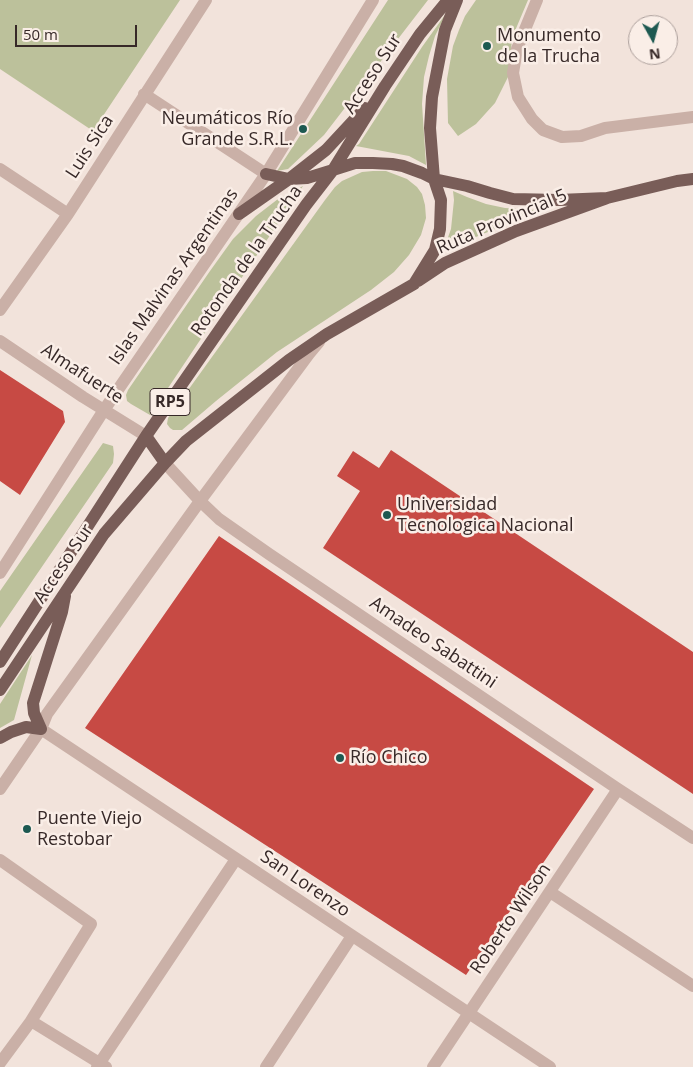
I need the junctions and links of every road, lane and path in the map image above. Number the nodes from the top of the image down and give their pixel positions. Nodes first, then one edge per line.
1 (206, 0) edge
2 (373, 0) edge
3 (448, 0) edge
4 (457, 0) edge
5 (537, 0) edge
6 (385, 86) junction
7 (144, 94) junction
8 (693, 117) edge
9 (0, 169) edge
10 (333, 170) junction
11 (266, 174) junction
12 (289, 179) junction
13 (434, 179) junction
14 (693, 179) edge
15 (607, 198) junction
16 (68, 214) junction
17 (239, 214) junction
18 (414, 284) junction
19 (0, 310) edge
20 (327, 334) junction
21 (0, 341) edge
22 (104, 410) junction
23 (146, 436) junction
24 (165, 463) junction
25 (200, 501) junction
26 (0, 573) edge
27 (66, 591) junction
28 (0, 662) edge
29 (0, 690) edge
30 (41, 730) junction
31 (0, 738) edge
32 (0, 789) edge
33 (618, 789) junction
34 (693, 838) edge
35 (236, 859) junction
36 (0, 860) edge
37 (550, 892) junction
38 (352, 936) junction
39 (693, 986) edge
40 (469, 1014) junction
41 (31, 1021) junction
42 (0, 1063) edge
43 (101, 1066) edge
44 (266, 1067) edge
45 (433, 1067) edge
46 (550, 1067) edge

1 - 7 street, Luis Sica
2 - 11 street, Islas Malvinas Argentinas
3 - 6 main road, Acceso Sur
4 - 13 main road
5 - 8 street
6 - 10 main road, Acceso Sur
6 - 12 main road
7 - 11 street
7 - 16 street, Luis Sica
9 - 16 street
10 - 12 main road
10 - 13 main road, RP5
10 - 23 main road, Rotonda de la Trucha / RP5
11 - 12 main road
11 - 17 street, Islas Malvinas Argentinas
12 - 17 main road
13 - 15 main road, Ruta Provincial 5 / RP5
13 - 18 main road, RP5
14 - 15 main road, Ruta Provincial 5 / RP5
15 - 18 main road, Ruta Provincial 5 / RP5
16 - 19 street, Luis Sica
17 - 22 street, Islas Malvinas Argentinas
18 - 20 main road, RP5
20 - 24 main road, RP5
20 - 25 street
21 - 22 street, Almafuerte
22 - 23 street, Almafuerte
22 - 26 street, Islas Malvinas Argentinas
23 - 24 main road, RP5
23 - 28 main road, Acceso Sur / RP5
24 - 25 street, Amadeo Sabattini
24 - 27 main road, Acceso Sur / RP5
25 - 30 street
25 - 33 street, Amadeo Sabattini
27 - 29 main road, Acceso Sur / RP5
27 - 30 main road
30 - 31 main road
30 - 32 street
30 - 35 street, San Lorenzo
33 - 34 street, Amadeo Sabattini
33 - 37 street, Roberto Wilson
35 - 38 street, San Lorenzo
35 - 43 street
36 - 41 street
37 - 39 street
37 - 40 street, Roberto Wilson
38 - 40 street, San Lorenzo
38 - 44 street
40 - 45 street, Roberto Wilson
40 - 46 street, San Lorenzo
41 - 42 street
41 - 43 street

